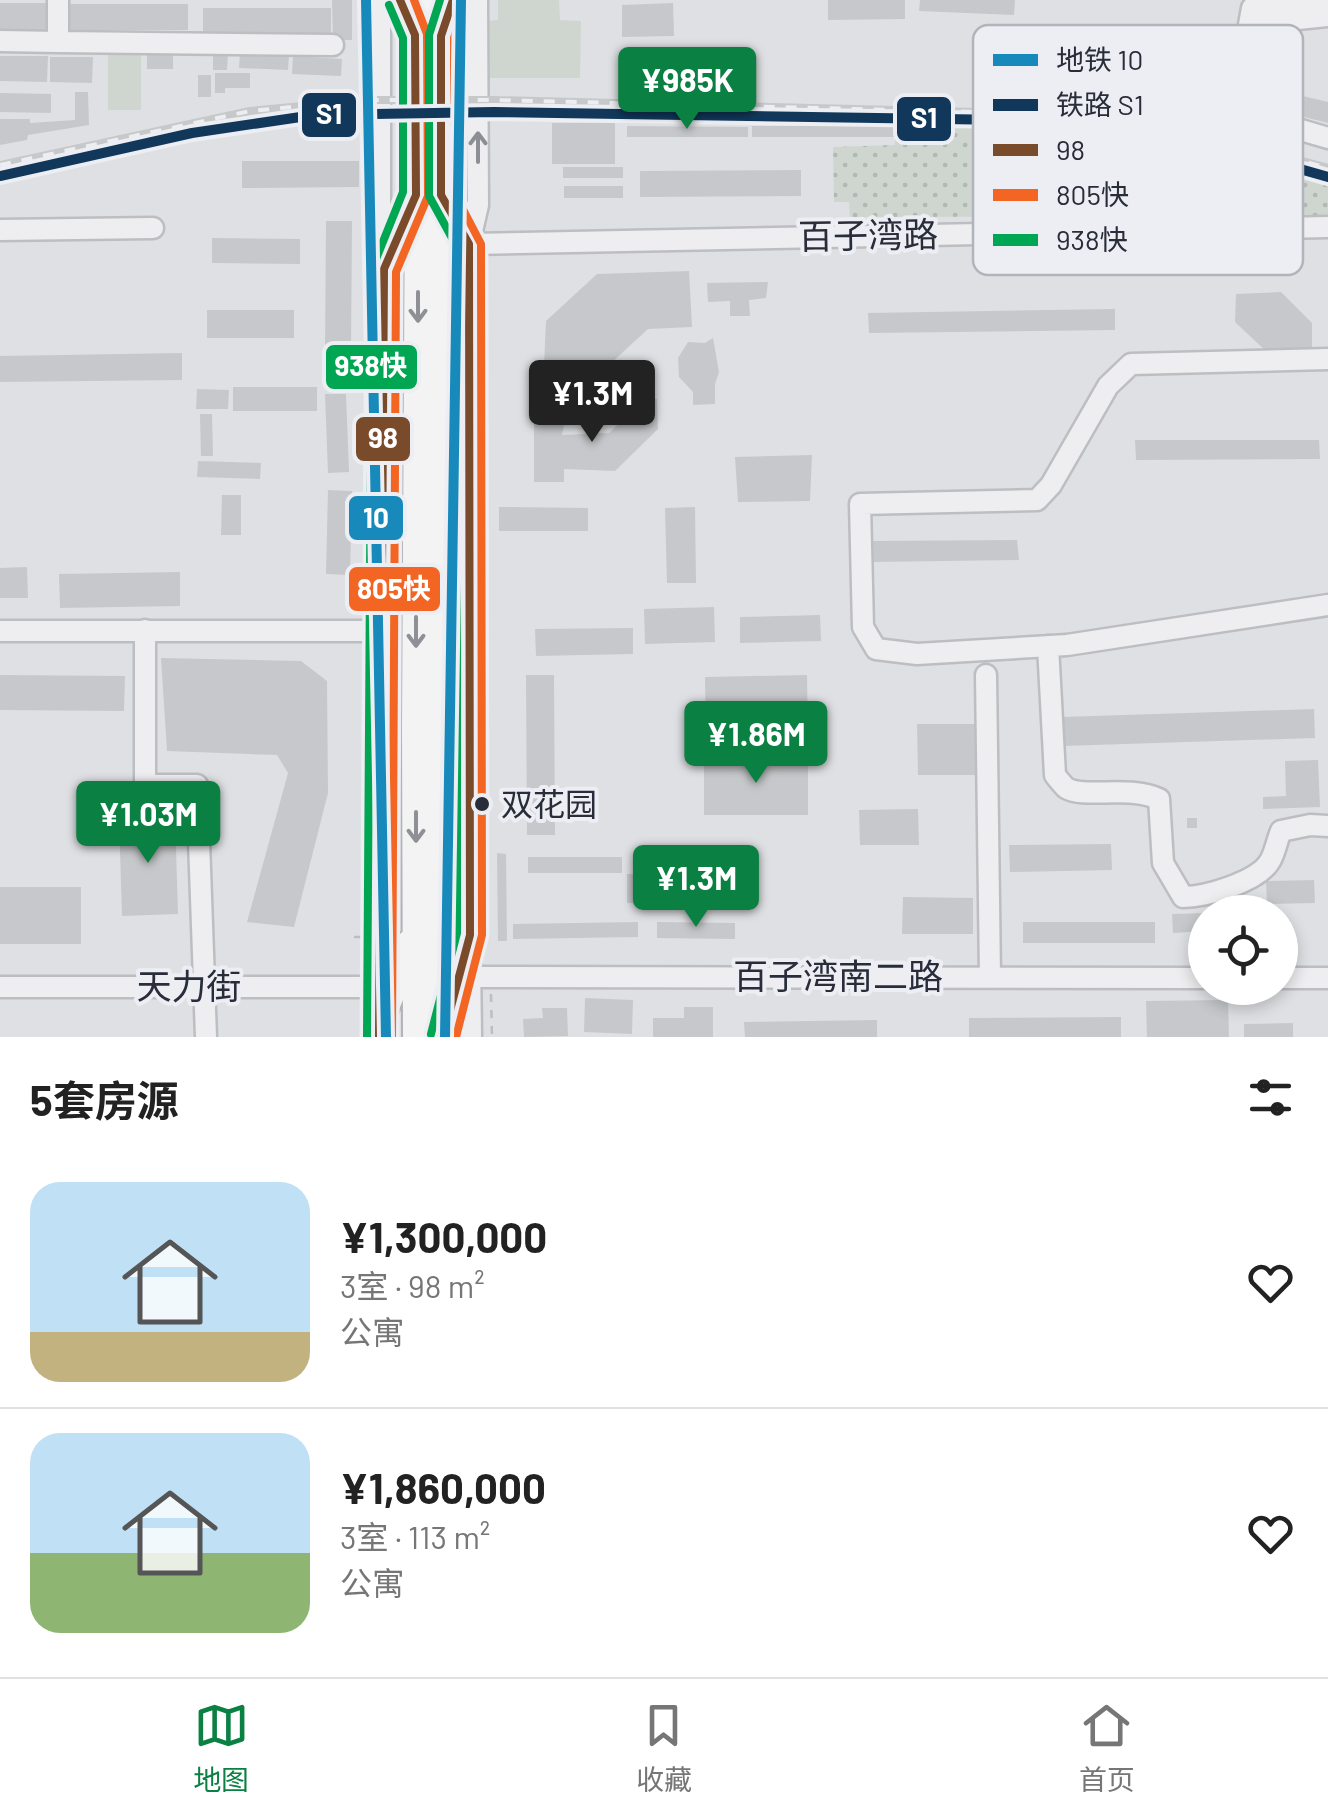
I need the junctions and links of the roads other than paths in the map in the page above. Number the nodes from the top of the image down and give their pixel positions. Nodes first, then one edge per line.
1 (58, 0) edge
2 (380, 0) edge
3 (400, 0) edge
4 (420, 0) edge
5 (450, 0) edge
6 (477, 0) edge
7 (1328, 1) edge
8 (1328, 16) edge
9 (1251, 24) joint
10 (416, 35) junction
11 (441, 36) junction
12 (0, 41) edge
13 (58, 42) junction
14 (333, 45) dead end
15 (1303, 131) edge
16 (1328, 138) edge
17 (416, 195) junction
18 (441, 195) junction
19 (1303, 227) edge
20 (1328, 227) edge
21 (153, 228) dead end
22 (0, 230) edge
23 (973, 234) edge
24 (468, 244) junction
25 (384, 269) junction
26 (1328, 359) edge
27 (1328, 605) edge
28 (144, 630) junction
29 (0, 631) edge
30 (383, 631) junction
31 (1048, 646) junction
32 (986, 674) dead end
33 (429, 728) junction
34 (1328, 826) edge
35 (417, 928) junction
36 (470, 936) junction
37 (470, 978) junction
38 (990, 978) junction
39 (1188, 978) edge
40 (1298, 978) edge
41 (1328, 978) edge
42 (0, 987) edge
43 (202, 988) junction
44 (378, 988) junction
45 (374, 1033) edge
46 (206, 1037) edge
47 (417, 1037) edge
48 (443, 1037) edge
49 (471, 1037) edge

1 - 13 street
2 - 25 street
3 - 10 street
4 -> 33 highway, bridge
5 - 11 street
5 - 33 highway, bridge
24 -> 6 street
7 - 9 street
8 - 9 street
10 - 11 street
10 - 17 street
11 - 18 street
12 - 13 street
13 - 14 street
15 - 16 street
17 - 18 street
17 - 25 street
18 - 24 street
19 - 20 street, 百子湾路
21 - 22 street
23 - 24 street, 百子湾路
24 - 36 street
25 - 30 street
26 - 31 street
27 - 31 street
28 - 29 street
28 - 30 street
28 - 43 street
30 - 44 street
31 - 34 street
32 - 38 street
33 -> 35 highway
33 - 48 highway
35 - 45 highway
35 - 47 highway
36 - 37 street
36 - 48 highway
37 - 38 street, 百子湾南二路
37 - 49 street
38 - 39 street, 百子湾南二路
40 - 41 street
42 - 43 street, 天力街
43 - 44 street, 天力街
43 - 46 street
44 - 45 street

